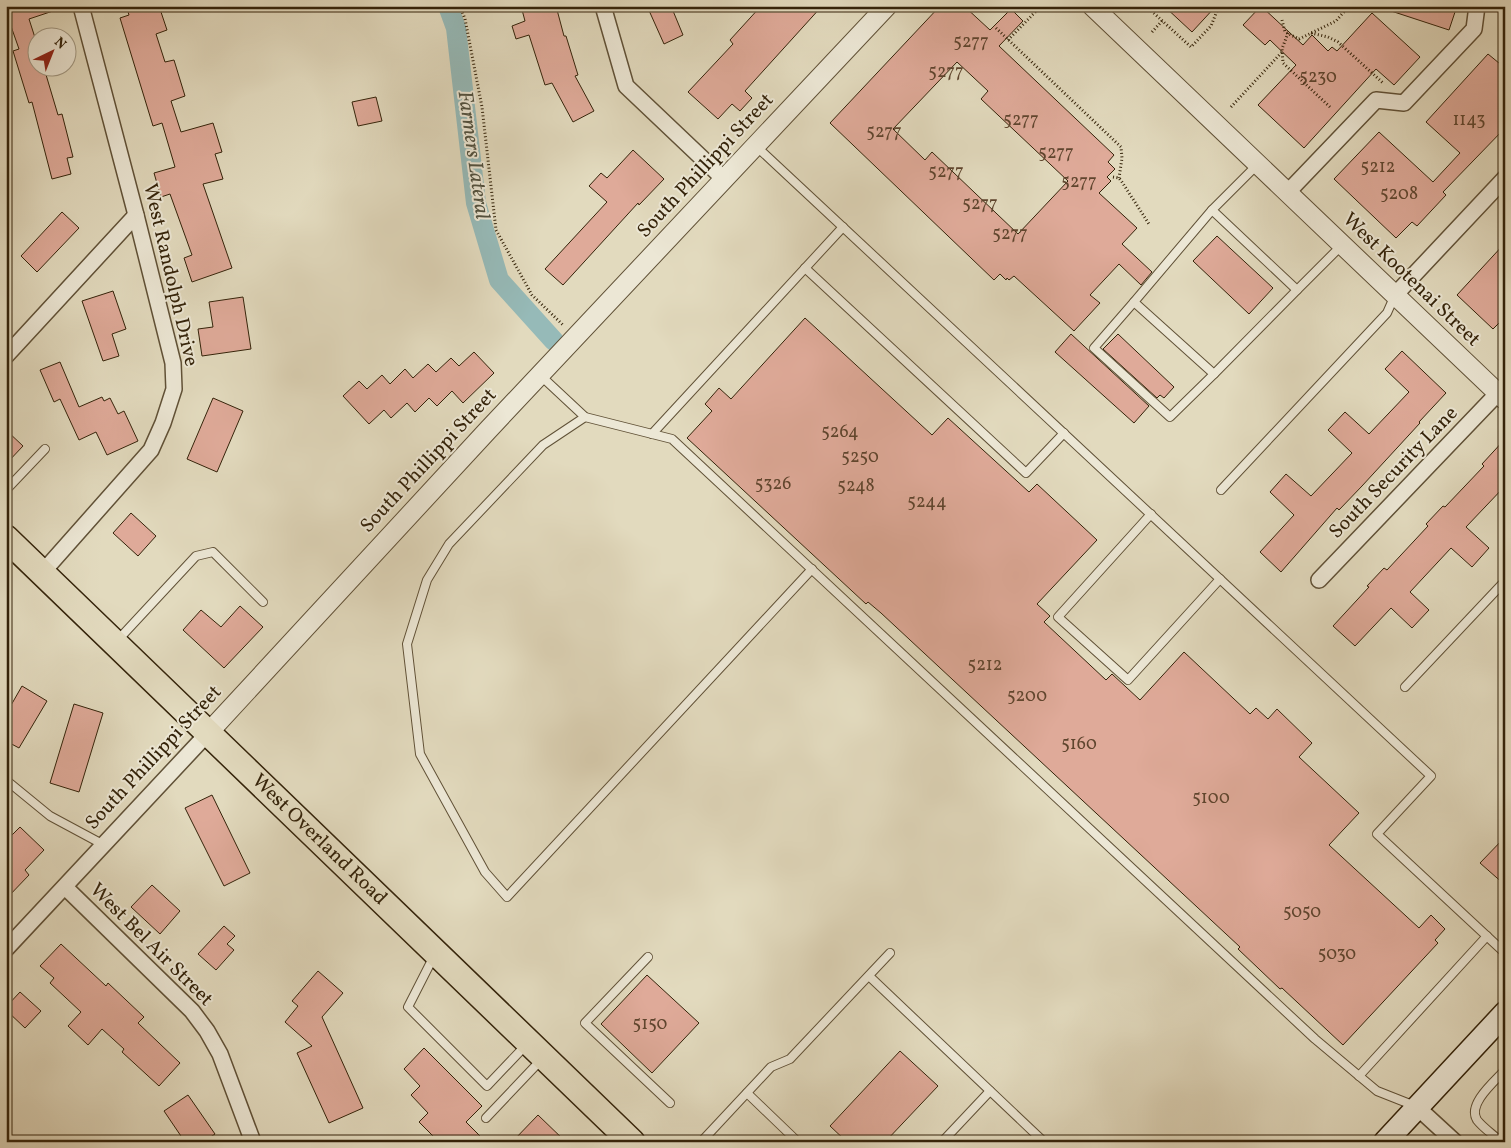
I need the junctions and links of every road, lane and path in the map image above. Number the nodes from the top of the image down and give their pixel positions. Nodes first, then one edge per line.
1 (81, 6) edge
2 (460, 6) edge
3 (603, 6) edge
4 (887, 6) edge
5 (1041, 6) edge
6 (1146, 6) edge
7 (1219, 6) edge
8 (1350, 6) edge
9 (1477, 6) edge
10 (1094, 7) edge
11 (1282, 20) dead end
12 (1162, 21) junction
13 (996, 28) dead end
14 (1152, 32) dead end
15 (1288, 33) junction
16 (1311, 33) junction
17 (1008, 40) junction
18 (1282, 52) junction
19 (1388, 88) dead end
20 (1230, 107) dead end
21 (1330, 108) dead end
22 (756, 146) junction
23 (1258, 164) junction
24 (1113, 177) dead end
25 (1119, 178) junction
26 (1505, 178) edge
27 (724, 179) junction
28 (1287, 193) junction
29 (1212, 210) junction
30 (136, 215) junction
31 (1150, 224) dead end
32 (843, 227) junction
33 (1342, 246) junction
34 (805, 268) junction
35 (1297, 290) junction
36 (1395, 295) junction
37 (1134, 302) junction
38 (575, 337) junction
39 (6, 356) edge
40 (1214, 374) junction
41 (540, 375) junction
42 (1501, 396) edge
43 (585, 417) junction
44 (652, 434) junction
45 (1064, 434) junction
46 (45, 449) dead end
47 (6, 490) edge
48 (1221, 490) dead end
49 (1151, 514) junction
50 (6, 538) edge
51 (812, 569) junction
52 (42, 572) junction
53 (1220, 579) junction
54 (1319, 580) dead end
55 (1505, 581) edge
56 (263, 602) dead end
57 (115, 643) junction
58 (1405, 687) dead end
59 (209, 732) junction
60 (6, 780) edge
61 (104, 845) junction
62 (65, 887) junction
63 (1487, 936) junction
64 (6, 949) edge
65 (436, 952) junction
66 (890, 953) dead end
67 (1505, 953) edge
68 (648, 957) dead end
69 (869, 976) junction
70 (1505, 1013) edge
71 (536, 1050) junction
72 (1505, 1070) edge
73 (1359, 1076) junction
74 (990, 1091) junction
75 (747, 1093) junction
76 (670, 1103) dead end
77 (1418, 1108) junction
78 (486, 1118) dead end
79 (253, 1142) edge
80 (632, 1142) edge
81 (702, 1142) edge
82 (798, 1142) edge
83 (942, 1142) edge
84 (1044, 1142) edge
85 (1385, 1142) edge
86 (1455, 1142) edge
87 (1501, 1142) edge

1 - 30 street, West Randolph Drive
2 - 38 path
3 - 27 street
4 - 22 street, South Phillippi Street
5 - 17 path
6 - 12 path
7 - 12 path
8 - 16 path
9 - 28 street
10 - 23 street, West Kootenai Street
11 - 15 path
12 - 14 path
13 - 17 path
15 - 16 path
15 - 18 path
16 - 19 path
17 - 25 path
18 - 20 path
18 - 21 path
22 - 27 street, South Phillippi Street
22 - 32 lane
23 - 28 street, West Kootenai Street
23 - 29 lane
24 - 25 path
25 - 31 path
26 - 36 street
27 - 38 street, South Phillippi Street
28 - 33 street, West Kootenai Street
29 - 35 lane
29 - 37 lane
30 - 39 street
30 - 52 street, West Randolph Drive
32 - 34 lane
32 - 45 lane
33 - 35 lane
33 - 36 street, West Kootenai Street
34 - 44 lane
34 - 45 lane
35 - 40 lane
36 - 42 street, West Kootenai Street
36 - 48 lane
37 - 40 lane
37 - 40 lane
38 - 41 street, South Phillippi Street
41 - 43 lane
41 - 59 street, South Phillippi Street
42 - 54 street, South Security Lane
43 - 44 lane
43 - 51 lane
44 - 51 lane
45 - 49 lane
46 - 47 lane
49 - 53 lane
49 - 53 lane
50 - 52 main road, West Overland Road
51 - 73 lane
52 - 57 main road, West Overland Road
53 - 63 lane
55 - 58 lane
56 - 57 lane
57 - 59 main road, West Overland Road
59 - 61 street, South Phillippi Street
59 - 65 main road, West Overland Road
60 - 61 lane
61 - 62 street, South Phillippi Street
62 - 64 street, South Phillippi Street
62 - 79 street, West Bel Air Street
63 - 67 lane
63 - 73 lane
65 - 71 main road, West Overland Road
65 - 71 lane
66 - 69 lane
68 - 76 lane
69 - 74 lane
69 - 75 lane
70 - 77 main road
71 - 78 lane
71 - 80 main road, West Overland Road
72 - 87 lane
73 - 77 lane
74 - 83 lane
74 - 84 lane
75 - 81 lane
75 - 82 lane
77 - 85 main road
77 - 86 street

